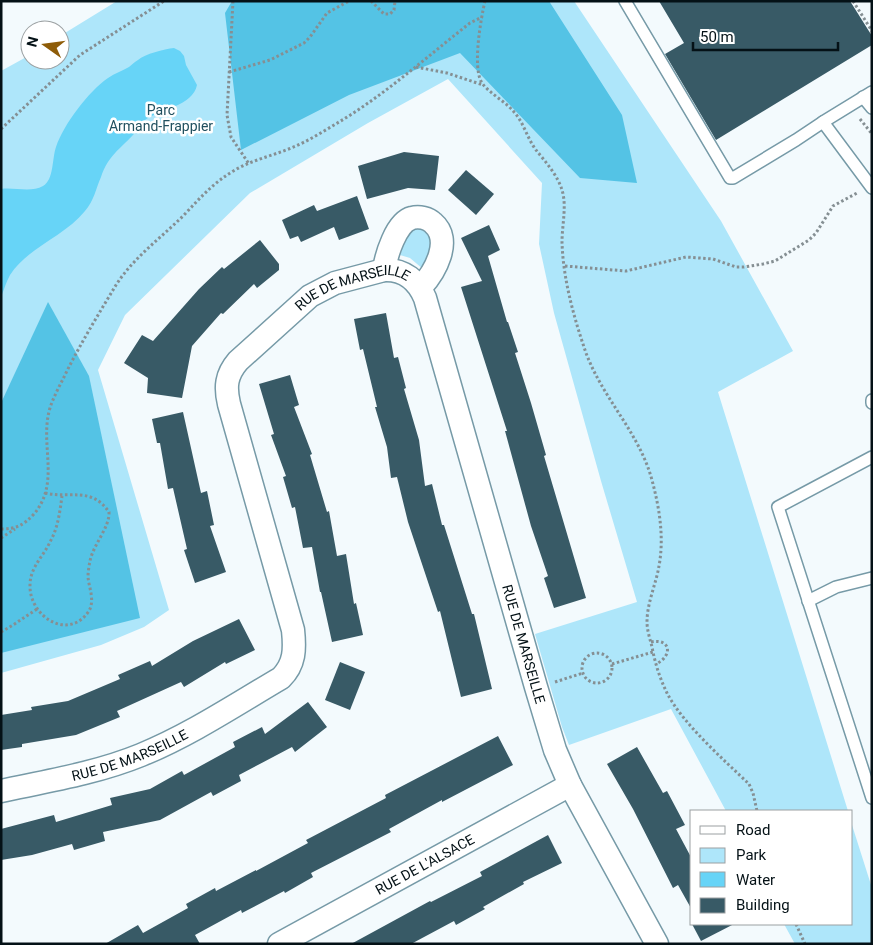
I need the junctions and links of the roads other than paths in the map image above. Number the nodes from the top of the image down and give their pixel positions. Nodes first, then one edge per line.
1 (625, 1) edge
2 (868, 95) edge
3 (872, 108) edge
4 (823, 122) junction
5 (867, 189) edge
6 (384, 270) junction
7 (420, 287) junction
8 (872, 457) edge
9 (872, 578) edge
10 (808, 601) junction
11 (570, 785) junction
12 (1, 791) edge
13 (872, 798) edge
14 (279, 944) edge
15 (657, 944) edge

1 - 4 lane
2 - 3 lane
2 - 4 lane
4 - 5 lane
6 - 7 street, RUE DE MARSEILLE
6 - 7 street
6 - 12 street, RUE DE MARSEILLE
7 - 11 street, RUE DE MARSEILLE
8 - 10 lane
9 - 10 lane
10 - 13 lane
11 - 14 street, RUE DE L'ALSACE
11 - 15 street, RUE DE MARSEILLE

